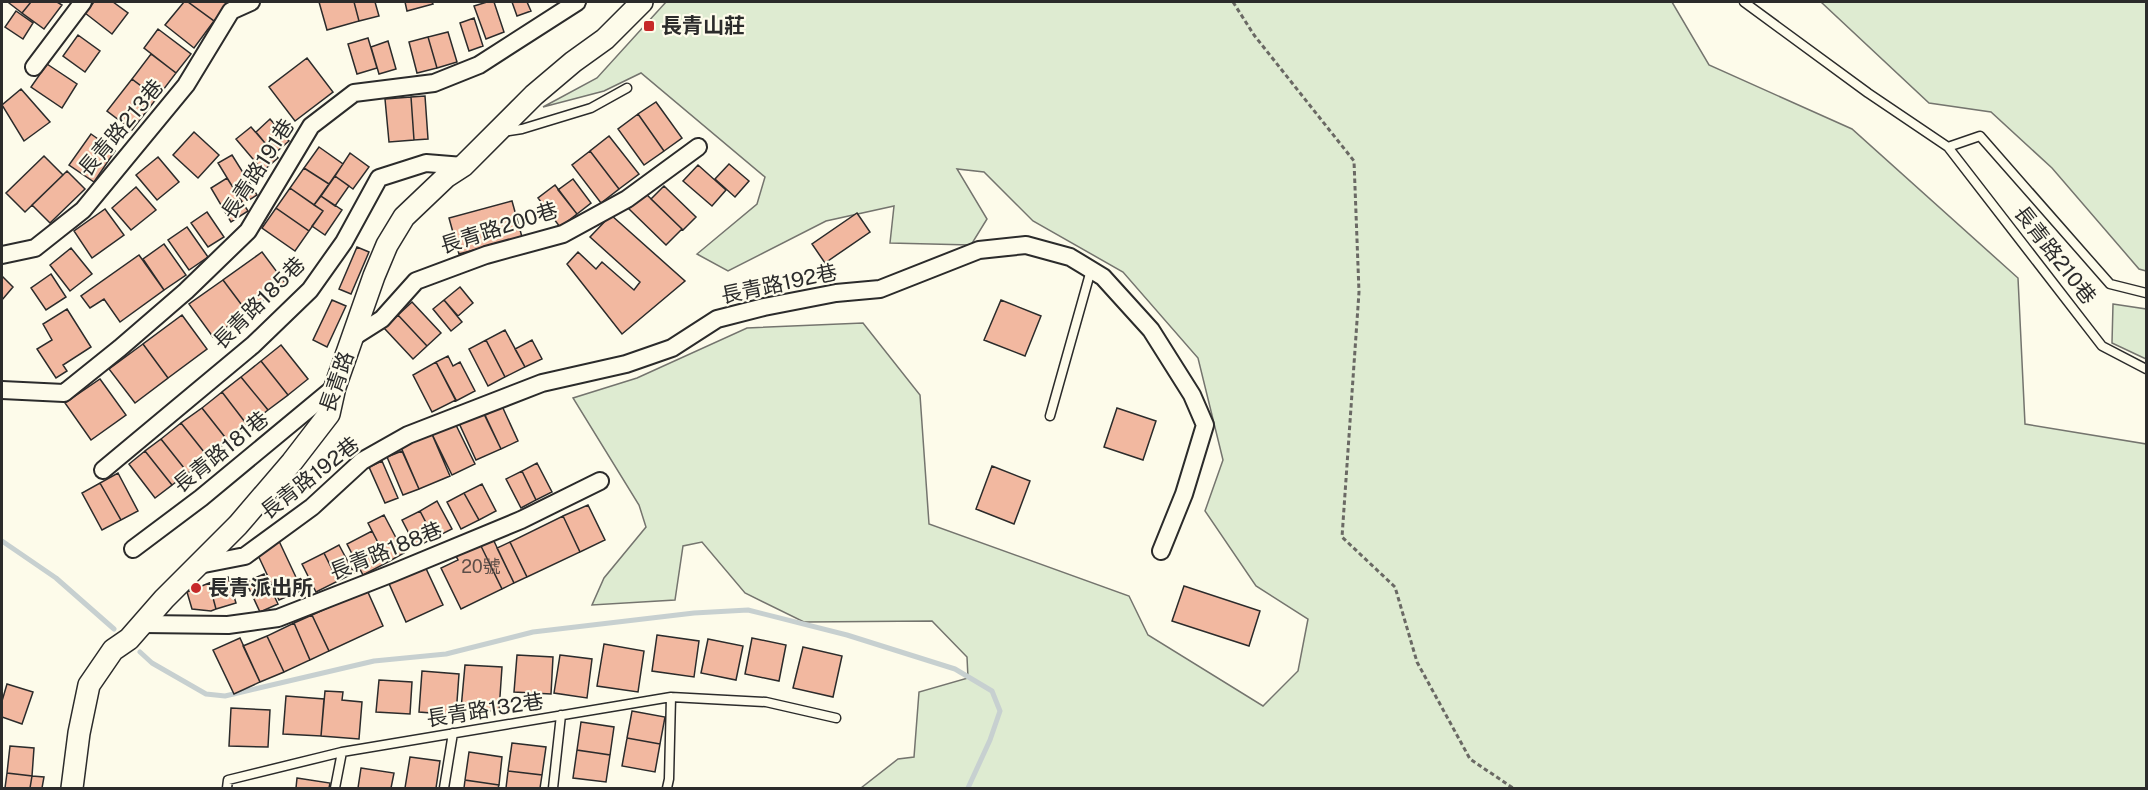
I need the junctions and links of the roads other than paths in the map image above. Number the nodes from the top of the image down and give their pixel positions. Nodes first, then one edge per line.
1 (83, 2) edge
2 (251, 2) edge
3 (577, 2) edge
4 (642, 2) edge
5 (1743, 2) edge
6 (34, 67) dead end
7 (627, 88) dead end
8 (496, 133) junction
9 (698, 147) dead end
10 (1948, 147) junction
11 (463, 166) junction
12 (2, 255) edge
13 (1091, 270) junction
14 (2146, 293) edge
15 (352, 338) junction
16 (2146, 369) edge
17 (335, 387) junction
18 (2, 390) edge
19 (1050, 416) dead end
20 (104, 470) dead end
21 (600, 481) dead end
22 (133, 549) dead end
23 (1161, 550) dead end
24 (199, 565) junction
25 (143, 624) junction
26 (671, 697) junction
27 (561, 715) junction
28 (836, 718) dead end
29 (453, 733) junction
30 (342, 752) junction
31 (72, 789) edge
32 (227, 789) edge
33 (335, 789) edge
34 (444, 789) edge
35 (553, 789) edge
36 (667, 789) edge

1 - 6 street
2 - 12 street, 長青路213巷
3 - 18 street, 長青路191巷
4 - 8 street, 長青路
5 - 10 lane, 長青路210巷
7 - 8 lane
8 - 11 street, 長青路
9 - 15 street, 長青路200巷
10 - 14 lane, 長青路210巷
10 - 16 lane, 長青路210巷
11 - 15 street, 長青路
11 - 20 street, 長青路185巷
13 - 19 lane
13 - 23 street, 長青路192巷
13 - 24 street, 長青路192巷
15 - 17 street, 長青路
17 - 22 street, 長青路181巷
17 - 24 street, 長青路
21 - 25 street, 長青路188巷
24 - 25 street, 長青路
25 - 31 street, 長青路
26 - 27 lane, 長青路132巷
26 - 28 lane, 長青路132巷
26 - 36 lane
27 - 29 lane, 長青路132巷
27 - 35 lane
29 - 30 lane, 長青路132巷
29 - 34 lane
30 - 32 lane, 長青路132巷
30 - 33 lane

